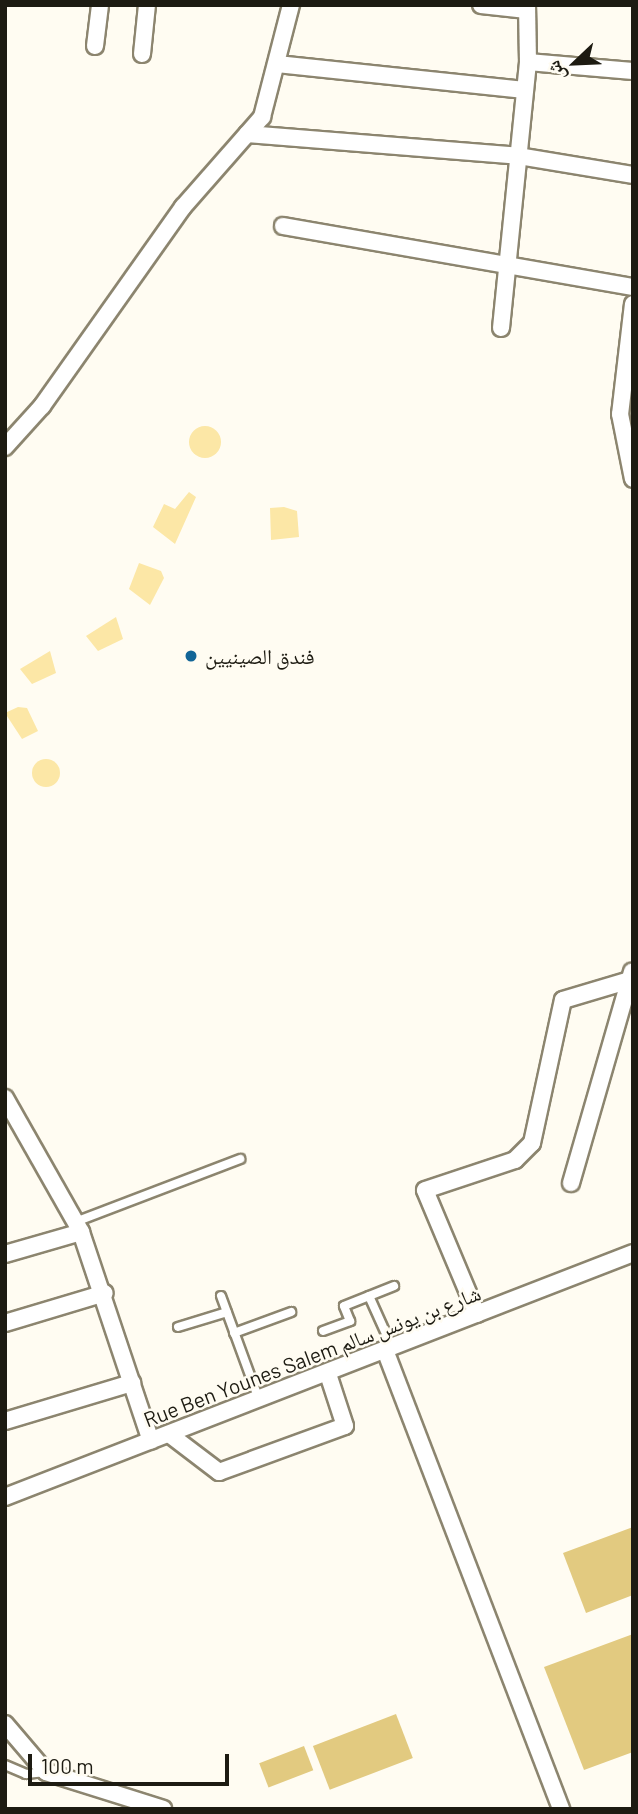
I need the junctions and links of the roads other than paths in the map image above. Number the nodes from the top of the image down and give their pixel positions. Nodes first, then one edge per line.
1 (100, 5) edge
2 (147, 5) edge
3 (291, 5) edge
4 (481, 5) edge
5 (527, 8) edge
6 (95, 46) dead end
7 (142, 54) dead end
8 (528, 62) junction
9 (277, 64) junction
10 (633, 71) edge
11 (525, 90) junction
12 (247, 134) junction
13 (518, 156) junction
14 (633, 175) edge
15 (283, 226) dead end
16 (506, 268) junction
17 (633, 287) edge
18 (633, 304) edge
19 (501, 328) dead end
20 (5, 447) edge
21 (633, 479) edge
22 (631, 975) edge
23 (5, 1098) edge
24 (240, 1159) dead end
25 (571, 1183) dead end
26 (78, 1227) junction
27 (633, 1253) edge
28 (5, 1254) edge
29 (394, 1286) dead end
30 (105, 1293) junction
31 (221, 1296) dead end
32 (369, 1297) junction
33 (227, 1312) junction
34 (291, 1312) dead end
35 (477, 1314) junction
36 (5, 1323) edge
37 (178, 1327) dead end
38 (323, 1331) dead end
39 (234, 1333) junction
40 (388, 1349) junction
41 (328, 1374) junction
42 (132, 1382) junction
43 (259, 1400) junction
44 (5, 1421) edge
45 (169, 1434) junction
46 (151, 1441) junction
47 (5, 1497) edge
48 (5, 1724) edge
49 (5, 1765) edge
50 (46, 1772) junction
51 (163, 1809) edge
52 (561, 1809) edge

1 - 6 street
2 - 7 street
3 - 9 street
4 - 5 street
5 - 8 street
8 - 10 street
8 - 11 street
9 - 11 street
9 - 12 street
11 - 13 street
12 - 13 street
12 - 20 street
13 - 14 street
13 - 16 street
15 - 16 street
16 - 17 street
16 - 19 street
18 - 21 street
22 - 25 street
22 - 35 street
23 - 26 street
24 - 26 lane
26 - 28 street
26 - 30 street
27 - 35 street, Rue Ben Younes Salem شارع بن يونس سالم
29 - 32 lane
30 - 36 street
30 - 42 street
31 - 33 lane
32 - 38 lane
32 - 40 lane
33 - 37 lane
33 - 39 lane
34 - 39 lane
35 - 40 street, Rue Ben Younes Salem شارع بن يونس سالم
39 - 43 lane
40 - 41 street, Rue Ben Younes Salem شارع بن يونس سالم
40 - 52 street
41 - 43 street, Rue Ben Younes Salem شارع بن يونس سالم
41 - 45 street
42 - 44 street
42 - 46 street
43 - 45 street, Rue Ben Younes Salem شارع بن يونس سالم
45 - 46 street, Rue Ben Younes Salem شارع بن يونس سالم
46 - 47 street, Rue Ben Younes Salem شارع بن يونس سالم
48 - 50 street
49 - 50 lane
50 - 51 street

